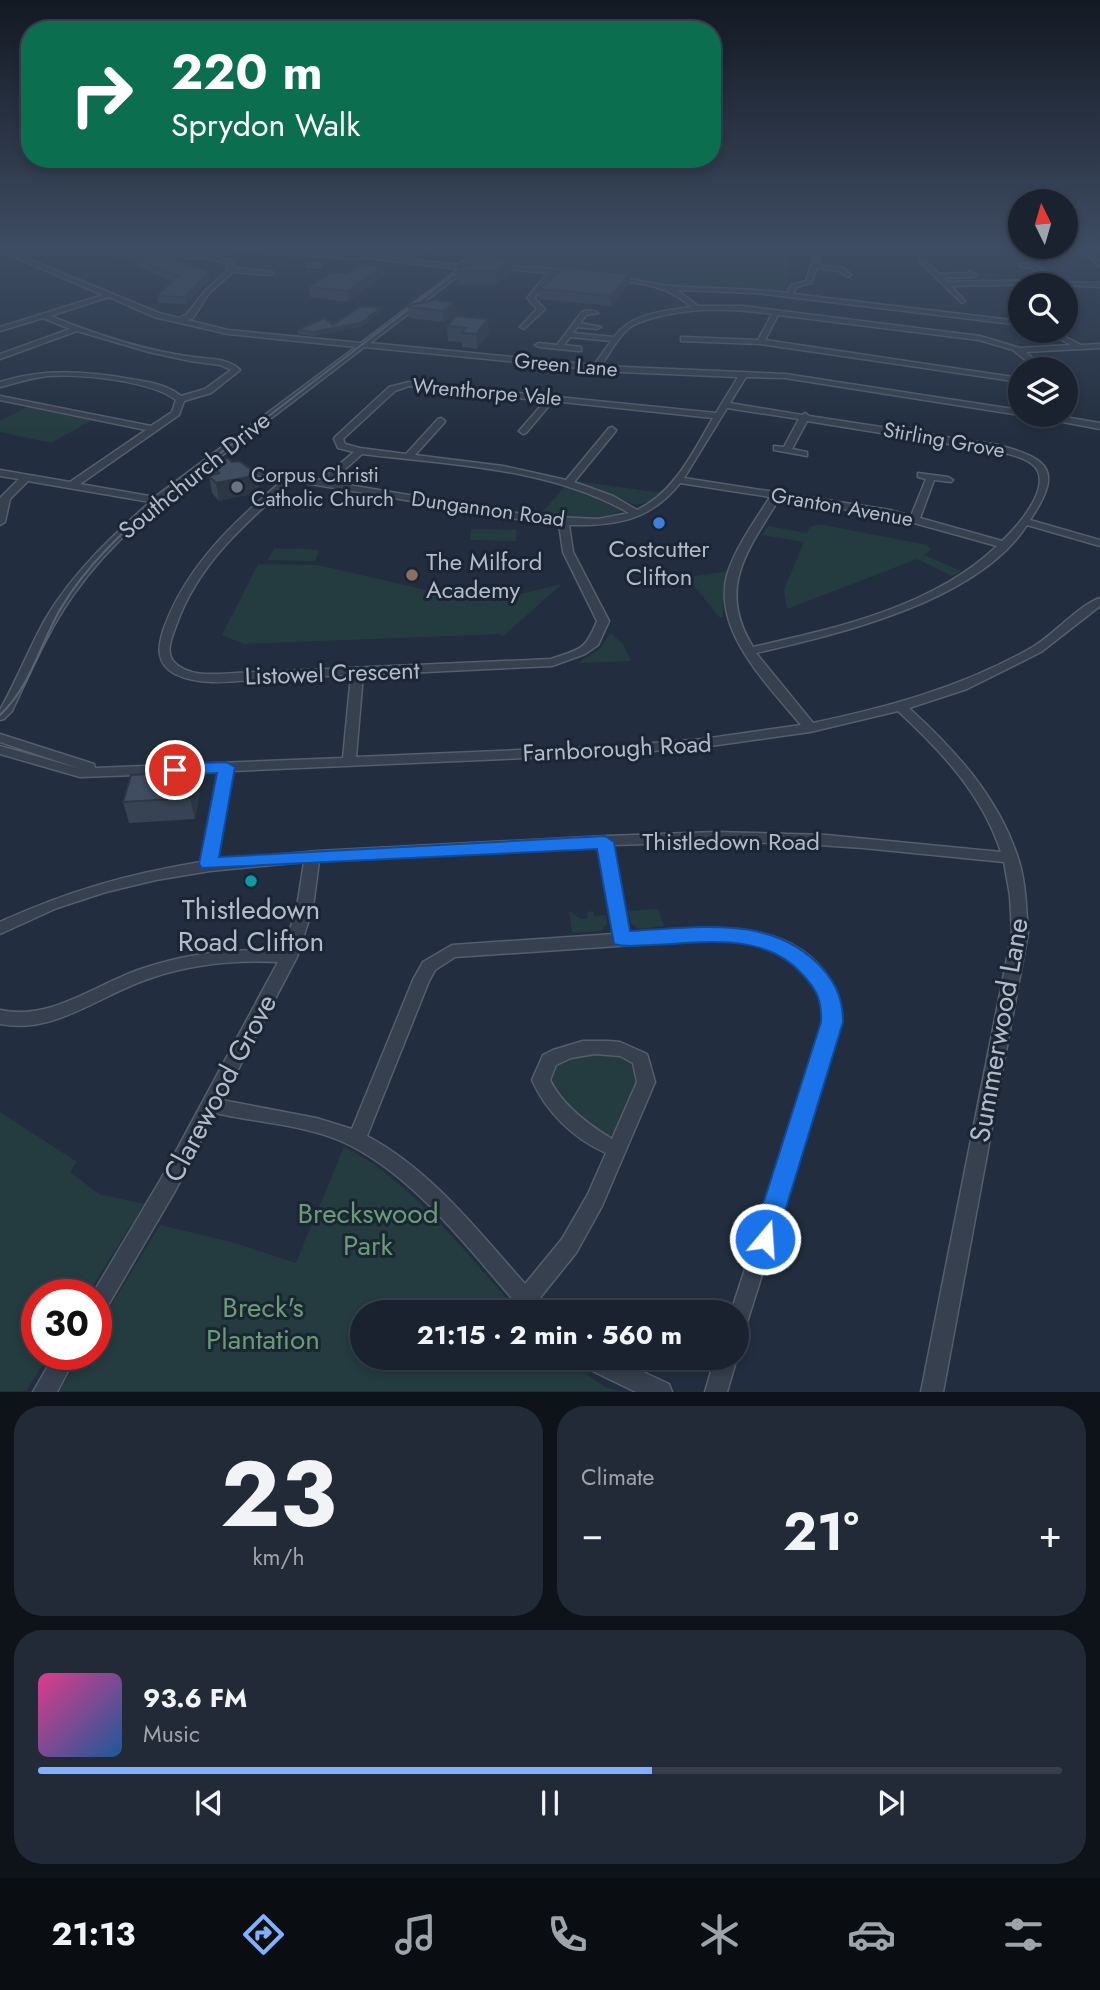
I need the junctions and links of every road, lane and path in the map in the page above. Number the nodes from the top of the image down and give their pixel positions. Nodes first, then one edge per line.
1 (46, 313) edge
2 (157, 313) edge
3 (192, 313) edge
4 (400, 313) edge
5 (537, 313) edge
6 (594, 313) dead end
7 (669, 313) edge
8 (775, 313) edge
9 (784, 313) edge
10 (937, 313) edge
11 (42, 314) junction
12 (179, 321) junction
13 (1008, 322) edge
14 (523, 325) dead end
15 (575, 325) junction
16 (597, 327) dead end
17 (0, 329) edge
18 (76, 329) junction
19 (568, 335) junction
20 (684, 339) dead end
21 (615, 340) junction
22 (760, 342) junction
23 (1074, 343) edge
24 (358, 345) junction
25 (539, 345) dead end
26 (1078, 345) junction
27 (1100, 346) edge
28 (559, 347) junction
29 (578, 349) dead end
30 (1019, 350) junction
31 (0, 357) edge
32 (1027, 357) edge
33 (51, 360) dead end
34 (596, 368) junction
35 (50, 373) junction
36 (744, 373) junction
37 (1008, 378) edge
38 (0, 385) edge
39 (554, 397) junction
40 (0, 398) edge
41 (180, 399) junction
42 (724, 405) junction
43 (1008, 410) edge
44 (717, 416) junction
45 (805, 416) junction
46 (1078, 420) edge
47 (442, 421) dead end
48 (1100, 424) edge
49 (153, 429) junction
50 (523, 431) dead end
51 (612, 434) dead end
52 (360, 451) junction
53 (804, 454) dead end
54 (407, 458) junction
55 (204, 464) junction
56 (0, 472) edge
57 (26, 477) junction
58 (291, 478) junction
59 (677, 480) junction
60 (948, 480) dead end
61 (568, 483) junction
62 (323, 484) junction
63 (72, 485) junction
64 (776, 495) junction
65 (157, 500) junction
66 (636, 513) junction
67 (915, 519) junction
68 (0, 522) edge
69 (564, 522) junction
70 (1026, 522) junction
71 (1100, 543) edge
72 (1004, 545) junction
73 (1100, 601) edge
74 (749, 651) junction
75 (357, 672) junction
76 (900, 706) junction
77 (3, 713) edge
78 (810, 728) junction
79 (0, 737) edge
80 (0, 750) edge
81 (349, 762) junction
82 (226, 767) junction
83 (103, 772) junction
84 (605, 842) junction
85 (312, 857) junction
86 (1011, 858) junction
87 (208, 864) junction
88 (0, 928) edge
89 (622, 939) junction
90 (289, 957) junction
91 (0, 1017) edge
92 (211, 1105) junction
93 (356, 1140) junction
94 (618, 1150) junction
95 (112, 1280) edge
96 (525, 1300) edge
97 (535, 1300) edge
98 (745, 1300) edge
99 (57, 1370) edge
100 (616, 1370) edge
101 (722, 1370) edge
102 (44, 1391) edge
103 (661, 1391) edge
104 (716, 1391) edge
105 (932, 1391) edge

1 - 11 street
2 - 12 street, Green Lane
3 - 12 street
4 - 24 street, Southchurch Drive
5 - 14 street
6 - 15 street
7 - 21 street
8 - 22 street
9 - 30 street
10 - 13 street
11 - 17 street
11 - 18 street
12 - 24 street, Green Lane
15 - 16 street
15 - 19 street
18 - 31 street
18 - 41 street
19 - 21 street
19 - 28 street
20 - 22 street
21 - 34 street
22 - 37 street
23 - 26 street
24 - 34 street, Green Lane
24 - 55 street, Southchurch Drive
25 - 28 street
26 - 27 street
26 - 30 street
28 - 29 street
30 - 32 street
33 - 35 street
34 - 36 street, Green Lane
35 - 38 street
35 - 41 street
36 - 42 street, Dungannon Road
36 - 43 street, Green Lane
39 - 44 street, Wrenthorpe Vale
39 - 50 street
39 - 52 street, Wrenthorpe Vale
40 - 49 street
41 - 49 street
42 - 44 street, Dungannon Road
42 - 45 street, Stirling Grove
44 - 59 street, Dungannon Road
45 - 53 street
45 - 70 street, Stirling Grove
46 - 48 street
47 - 54 street
49 - 63 street
51 - 61 street
52 - 54 street
52 - 62 street
54 - 61 street
55 - 58 street, Dungannon Road
55 - 65 street, Southchurch Drive
56 - 57 street
57 - 63 street
57 - 68 street
58 - 62 street, Dungannon Road
58 - 75 street, Listowel Crescent
59 - 64 street, Granton Avenue
59 - 66 street, Dungannon Road
60 - 67 street
61 - 66 street
62 - 69 street, Dungannon Road
63 - 65 street
64 - 67 street, Granton Avenue
64 - 74 street
65 - 77 street, Southchurch Drive
66 - 69 street, Dungannon Road
67 - 72 street, Granton Avenue
69 - 75 street, Listowel Crescent
70 - 71 street
70 - 72 street, Stirling Grove
72 - 74 street, Stirling Grove
73 - 76 street, Farnborough Road
74 - 78 street
75 - 81 street
76 - 78 street, Farnborough Road
76 - 86 street, Summerwood Lane
77 - 79 street, Southchurch Drive
78 - 81 street, Farnborough Road
79 - 83 street, Farnborough Road
80 - 83 street, Farnborough Road
81 - 82 street, Farnborough Road
82 - 83 street, Farnborough Road
82 - 87 street
84 - 85 street, Thistledown Road
84 - 86 street, Thistledown Road
84 - 89 street
85 - 87 street, Thistledown Road
85 - 90 street, Clarewood Grove
86 - 105 street, Summerwood Lane
87 - 88 street, Thistledown Road
89 - 93 street
89 - 98 street
90 - 91 street
90 - 92 street, Clarewood Grove
92 - 93 street
92 - 95 street, Clarewood Grove
93 - 96 street
94 - 94 street
94 - 97 street
99 - 102 street
100 - 103 street
101 - 104 street

